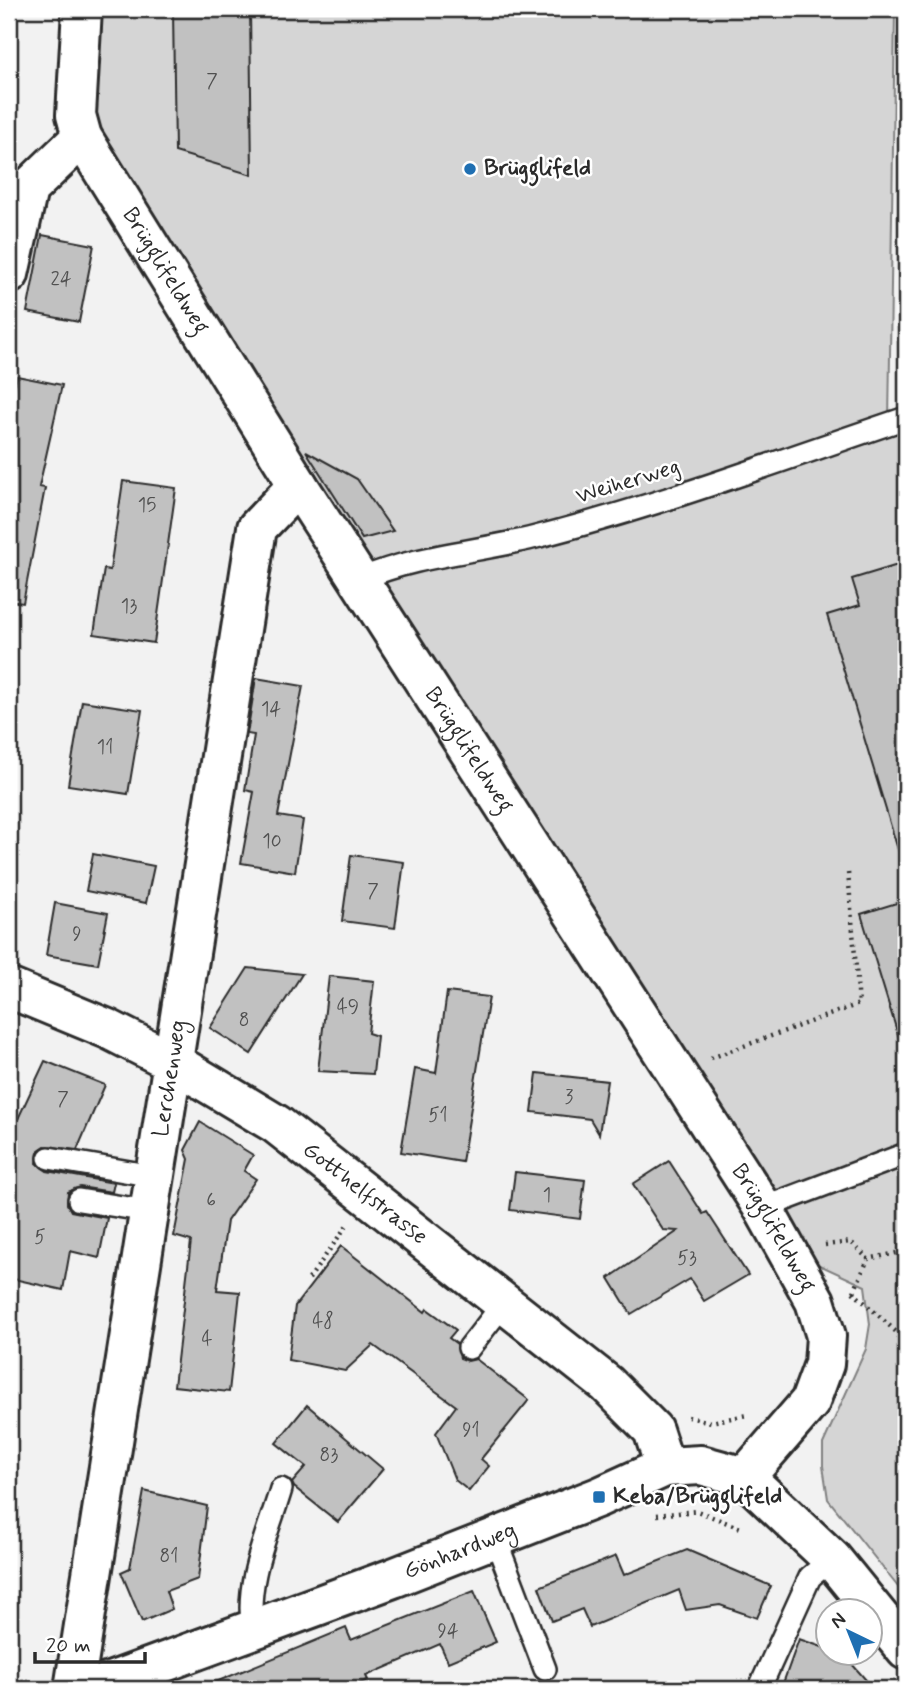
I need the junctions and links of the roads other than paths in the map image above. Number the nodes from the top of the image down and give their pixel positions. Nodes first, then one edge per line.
1 (82, 9) edge
2 (82, 137) junction
3 (18, 187) edge
4 (9, 274) edge
5 (906, 418) edge
6 (298, 485) junction
7 (360, 579) junction
8 (9, 988) edge
9 (171, 1061) junction
10 (906, 1154) edge
11 (49, 1158) dead end
12 (151, 1194) junction
13 (79, 1200) dead end
14 (763, 1208) junction
15 (504, 1303) junction
16 (469, 1348) dead end
17 (665, 1467) junction
18 (745, 1477) junction
19 (281, 1489) dead end
20 (495, 1538) junction
21 (832, 1559) junction
22 (253, 1629) junction
23 (906, 1650) edge
24 (545, 1669) dead end
25 (114, 1685) edge
26 (761, 1685) dead end
27 (74, 1689) edge

1 - 2 street, Brügglifeldweg
2 - 3 street
2 - 6 street, Brügglifeldweg
3 - 4 street
5 - 7 lane, Weiherweg
6 - 7 street, Brügglifeldweg
6 - 9 street, Lerchenweg
7 - 14 street, Brügglifeldweg
8 - 9 street, Gotthelfstrasse
9 - 12 street, Lerchenweg
9 - 15 street, Gotthelfstrasse
10 - 14 lane
11 - 12 lane
12 - 13 lane
12 - 27 street, Lerchenweg
14 - 18 street, Brügglifeldweg
15 - 16 lane
15 - 17 street, Gotthelfstrasse
17 - 18 street
17 - 20 street, Gönhardweg
18 - 21 street
19 - 22 lane
20 - 22 street, Gönhardweg
20 - 24 lane
21 - 23 street
21 - 26 lane
22 - 25 street, Gönhardweg

